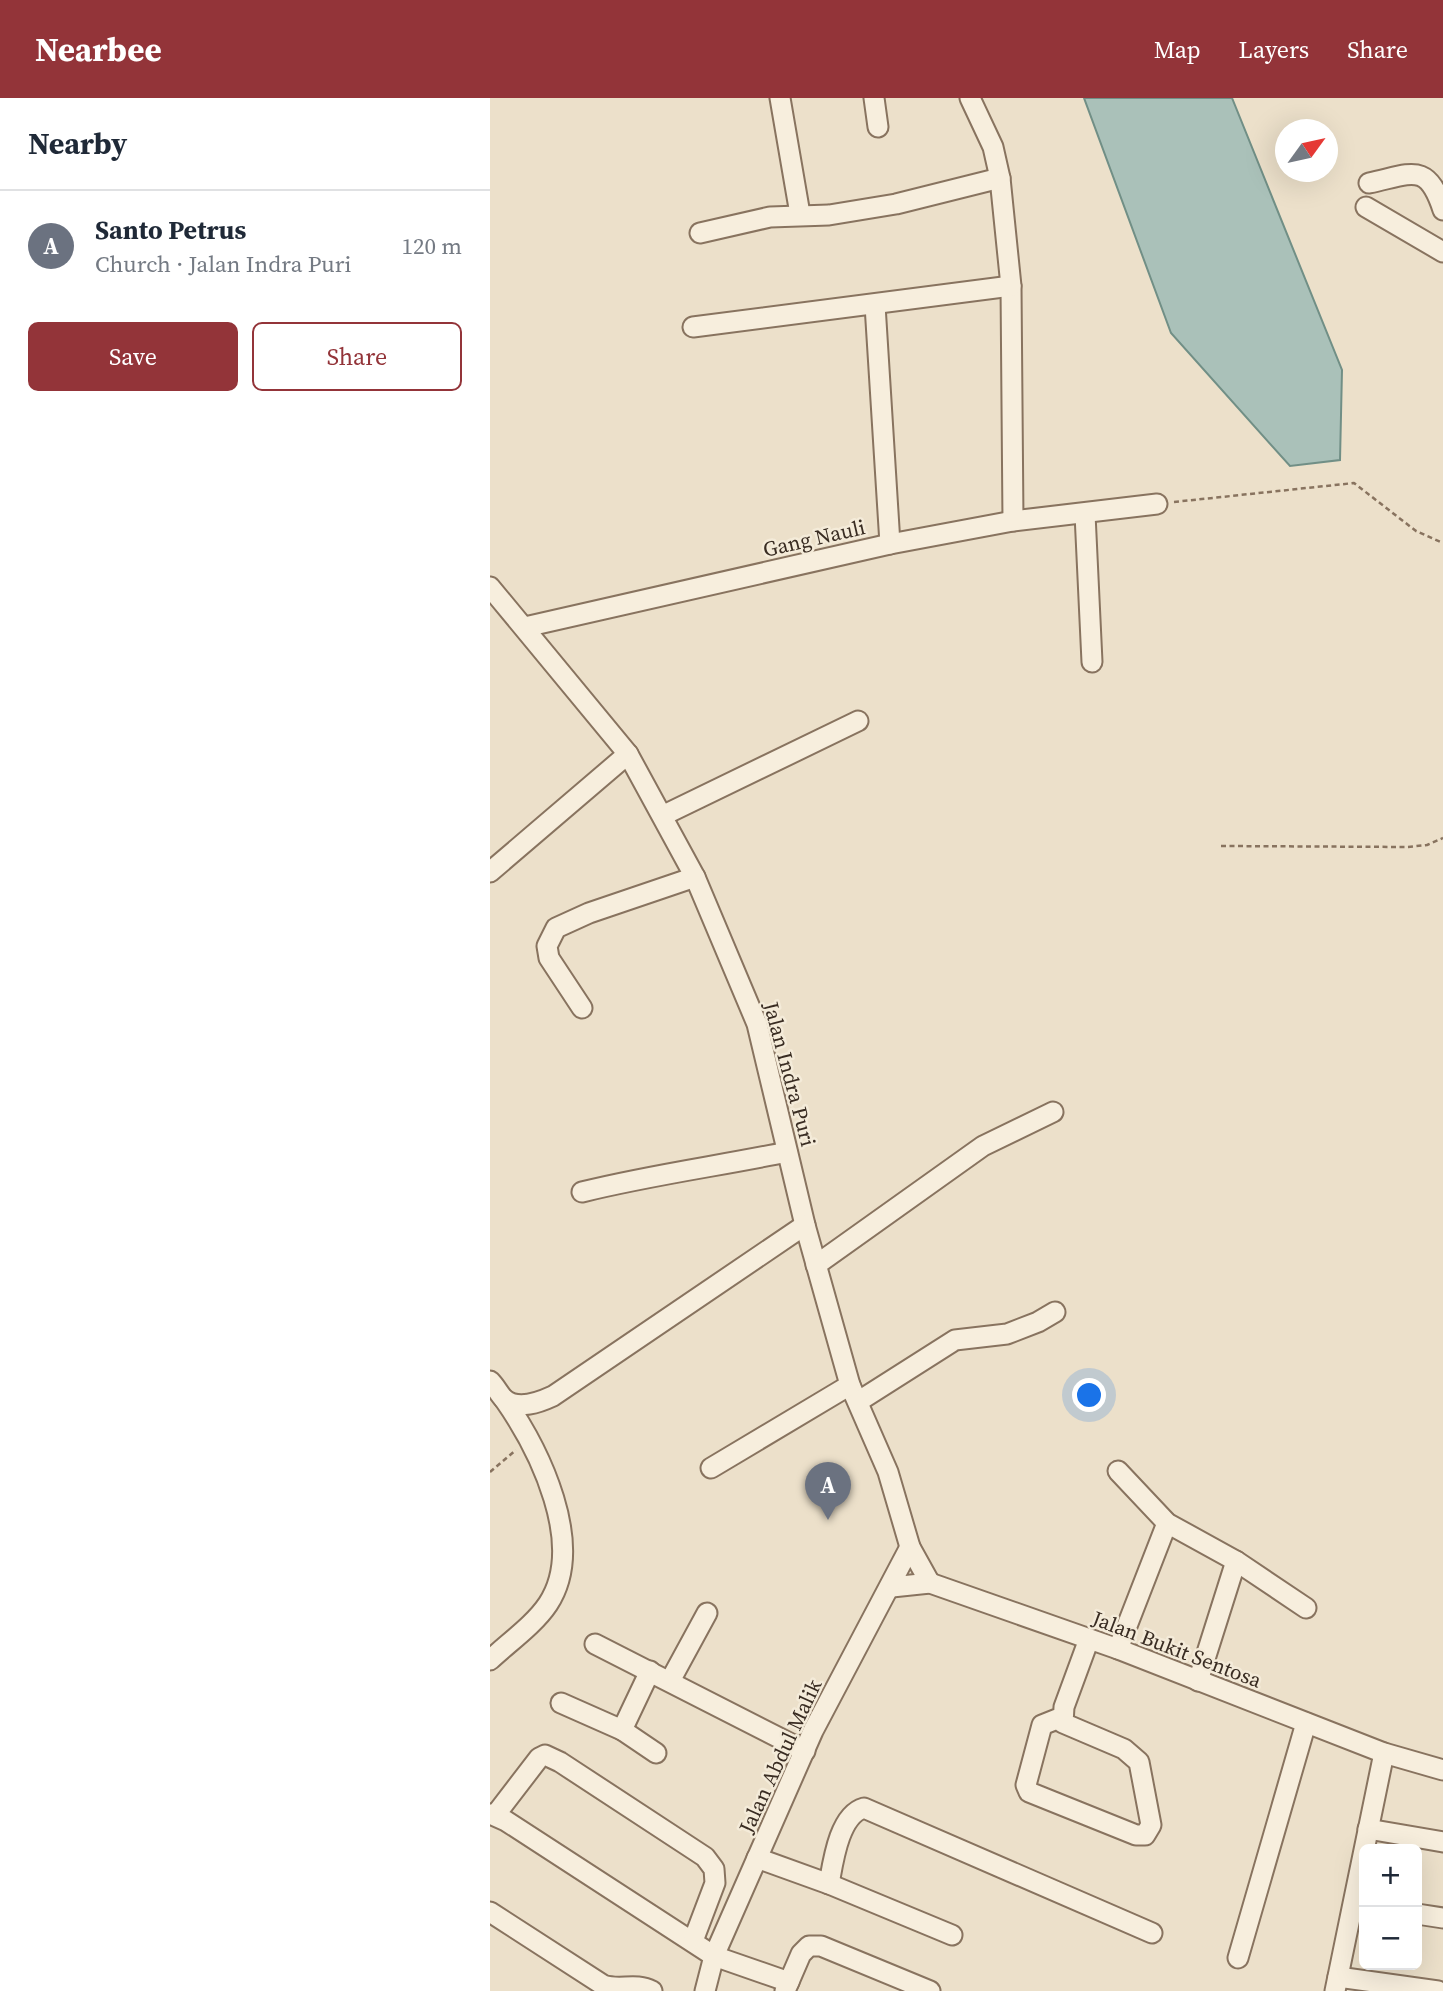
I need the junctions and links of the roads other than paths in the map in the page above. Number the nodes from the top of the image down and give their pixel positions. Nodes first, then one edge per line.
1 (780, 98) edge
2 (874, 98) edge
3 (970, 98) edge
4 (878, 127) dead end
5 (1000, 178) junction
6 (1438, 180) edge
7 (1369, 183) dead end
8 (1366, 207) dead end
9 (1443, 210) edge
10 (800, 214) junction
11 (700, 233) dead end
12 (1443, 252) edge
13 (1011, 286) junction
14 (875, 304) junction
15 (693, 327) dead end
16 (1157, 504) road end
17 (1085, 514) junction
18 (1013, 521) junction
19 (890, 544) junction
20 (490, 587) edge
21 (525, 626) junction
22 (1091, 662) dead end
23 (858, 721) dead end
24 (628, 754) junction
25 (664, 816) junction
26 (490, 872) edge
27 (695, 877) junction
28 (582, 1008) dead end
29 (1053, 1112) dead end
30 (786, 1152) junction
31 (583, 1192) dead end
32 (805, 1225) junction
33 (816, 1265) junction
34 (1055, 1312) dead end
35 (490, 1381) edge
36 (855, 1393) junction
37 (504, 1399) junction
38 (710, 1468) dead end
39 (1118, 1471) dead end
40 (1167, 1523) junction
41 (910, 1548) junction
42 (1236, 1561) junction
43 (930, 1583) junction
44 (892, 1587) junction
45 (1306, 1608) dead end
46 (707, 1613) dead end
47 (1089, 1639) junction
48 (595, 1644) dead end
49 (1118, 1649) junction
50 (490, 1660) edge
51 (650, 1671) junction
52 (670, 1681) junction
53 (1198, 1681) junction
54 (561, 1703) dead end
55 (1062, 1717) junction
56 (1306, 1723) junction
57 (622, 1730) junction
58 (805, 1751) junction
59 (656, 1753) dead end
60 (1384, 1753) junction
61 (1443, 1770) edge
62 (493, 1814) edge
63 (1368, 1829) junction
64 (1443, 1842) edge
65 (757, 1858) junction
66 (829, 1884) junction
67 (1358, 1905) edge
68 (490, 1912) edge
69 (1422, 1915) edge
70 (1443, 1918) edge
71 (1152, 1933) dead end
72 (952, 1935) dead end
73 (693, 1941) junction
74 (714, 1956) junction
75 (1238, 1958) dead end
76 (1336, 1984) edge
77 (787, 1987) edge
78 (652, 1991) edge
79 (705, 1991) edge
80 (930, 1991) edge
81 (1438, 1991) edge

1 - 10 street
2 - 4 street
3 - 5 street
5 - 10 street
5 - 13 street
6 - 7 street
6 - 9 street
8 - 12 street
10 - 11 street
13 - 14 street
13 - 18 street
14 - 15 street
14 - 19 street
16 - 17 street, Gang Nauli
17 - 18 street, Gang Nauli
17 - 22 street
18 - 19 street, Gang Nauli
19 - 21 street, Gang Nauli
20 - 21 street, Jalan Indra Puri
21 - 24 street, Jalan Indra Puri
23 - 25 street
24 - 25 street, Jalan Indra Puri
24 - 26 street
25 - 27 street, Jalan Indra Puri
27 - 28 street
27 - 30 street, Jalan Indra Puri
29 - 33 street
30 - 31 street
30 - 32 street, Jalan Indra Puri
32 - 33 street, Jalan Indra Puri
32 - 37 street
33 - 36 street, Jalan Indra Puri
34 - 36 street
35 - 37 street
36 - 38 street
36 - 41 street, Jalan Indra Puri
37 - 50 street
39 - 40 street
40 - 42 street
40 - 49 street
41 - 43 street, Jalan Indra Puri
41 - 44 street, Jalan Abdul Malik
42 - 45 street
42 - 53 street
43 - 44 street, Jalan Bukit Sentosa
43 - 47 street, Jalan Bukit Sentosa
44 - 58 street, Jalan Abdul Malik
46 - 52 street
47 - 49 street, Jalan Bukit Sentosa
47 - 55 street
48 - 51 street
49 - 53 street, Jalan Bukit Sentosa
51 - 52 street
51 - 57 street
52 - 58 street
53 - 56 street, Jalan Bukit Sentosa
54 - 57 street
55 - 55 street
56 - 60 street, Jalan Bukit Sentosa
56 - 75 street
57 - 59 street
58 - 65 street, Jalan Abdul Malik
60 - 61 street, Jalan Bukit Sentosa
60 - 63 street
62 - 73 street
62 - 73 street
63 - 64 street
63 - 67 street
65 - 66 street
65 - 74 street, Jalan Abdul Malik
66 - 71 street
66 - 72 street
67 - 76 street
68 - 78 street
69 - 70 street
73 - 74 street
74 - 77 street
74 - 79 street, Jalan Abdul Malik
76 - 81 street
77 - 80 street

